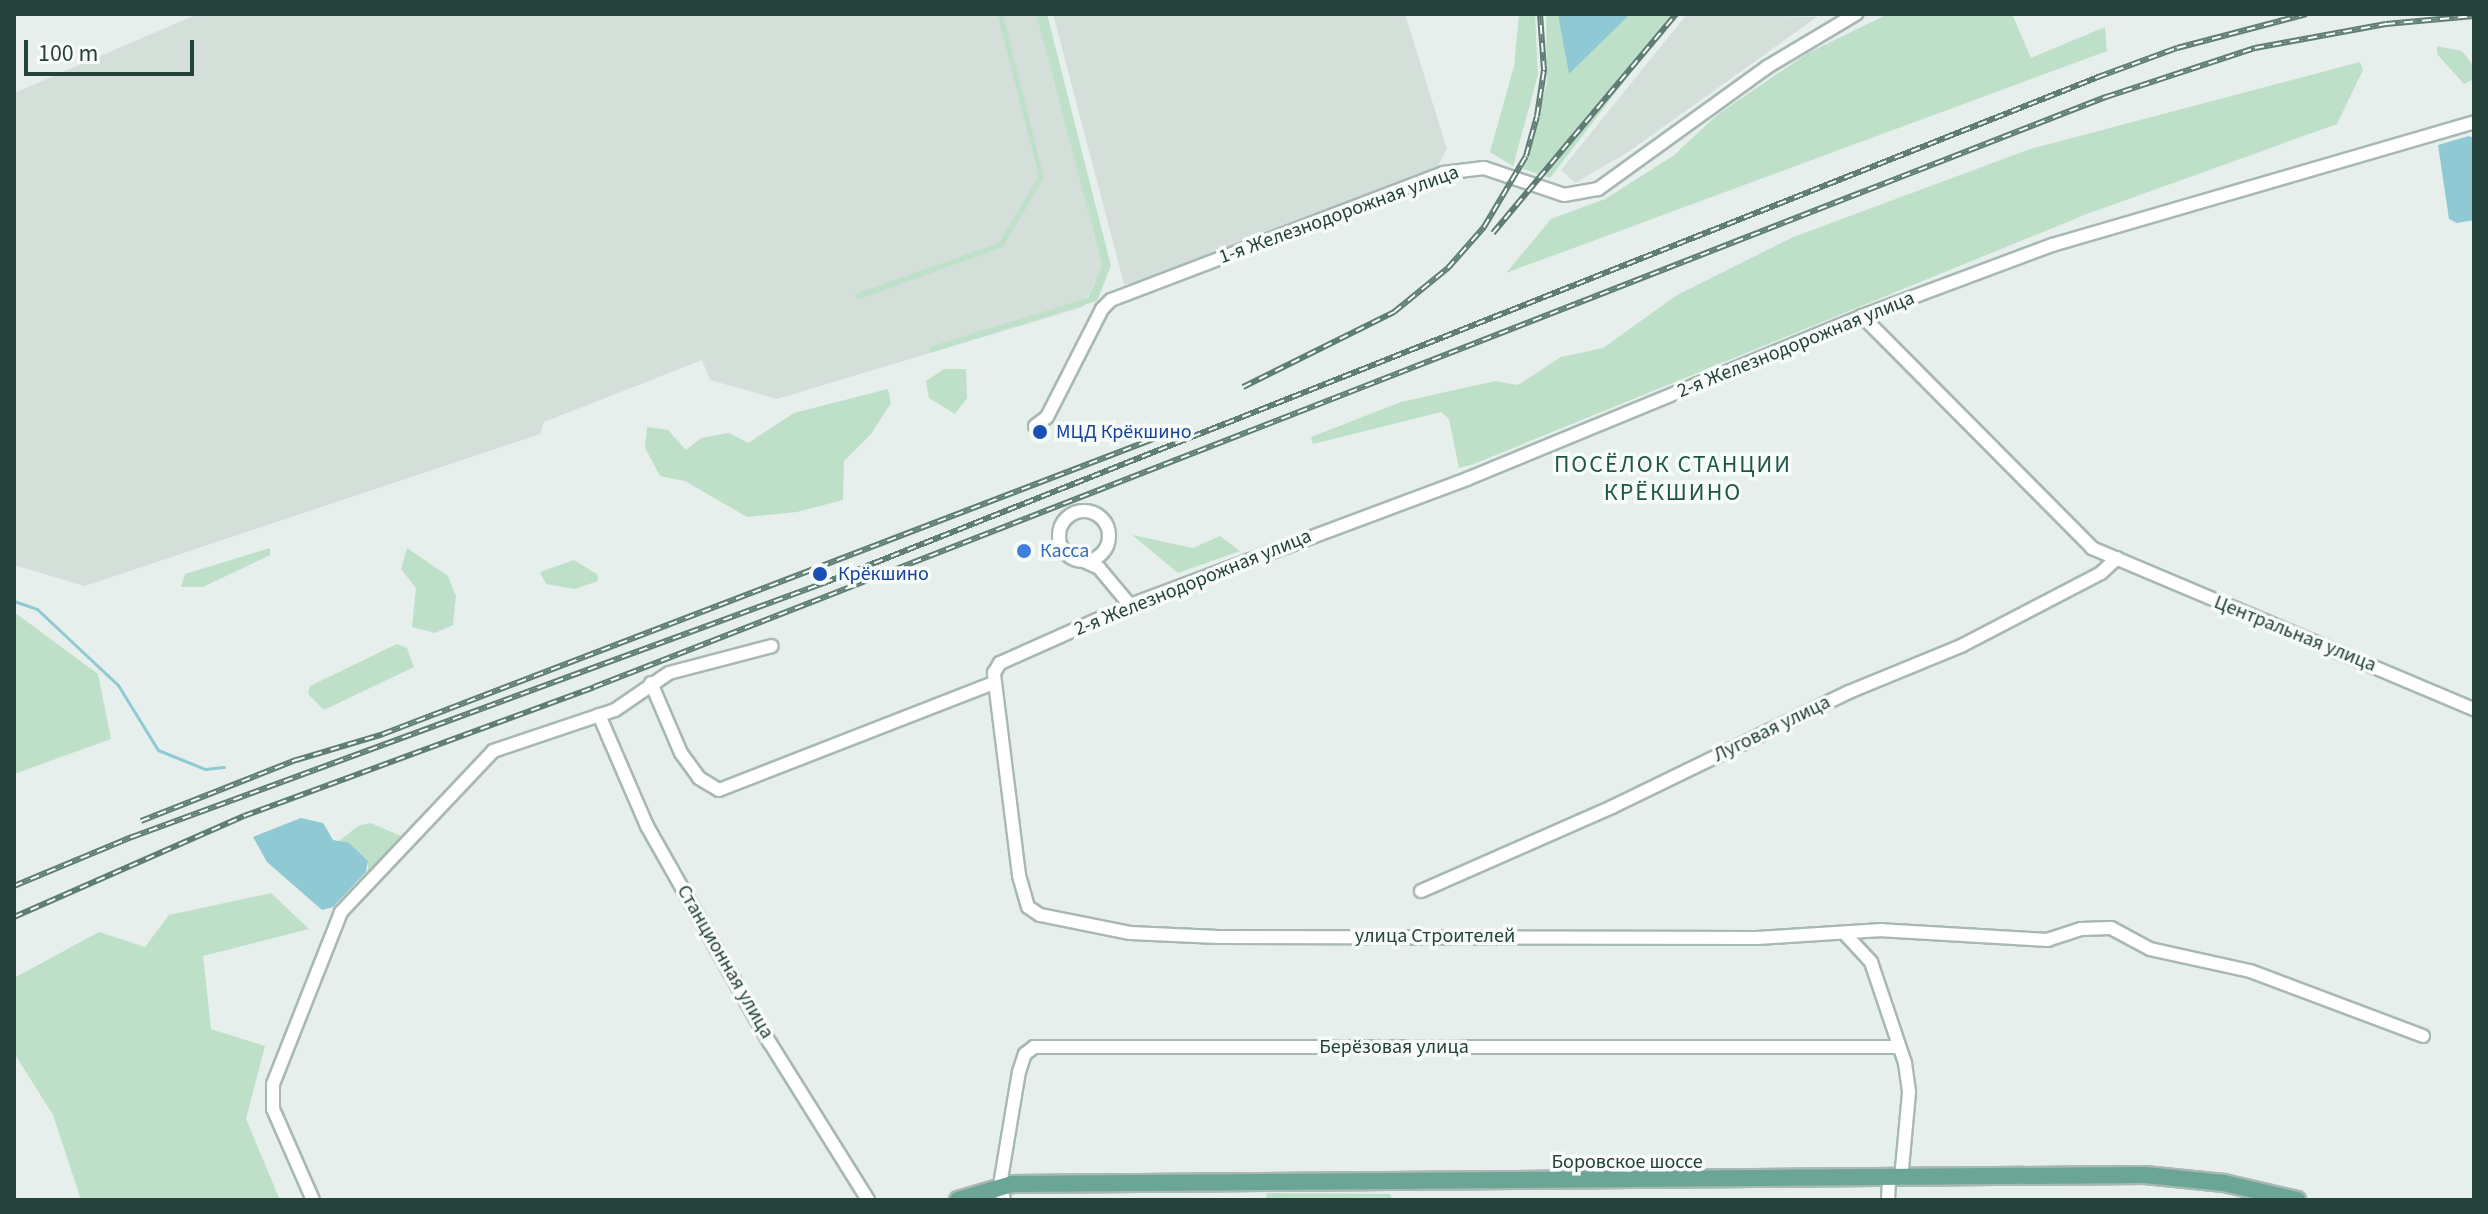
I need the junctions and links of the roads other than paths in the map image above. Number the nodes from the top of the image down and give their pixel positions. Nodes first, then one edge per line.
1 (1856, 14) edge
2 (2474, 122) edge
3 (1862, 316) junction
4 (1035, 426) dead end
5 (2117, 558) junction
6 (1099, 562) junction
7 (1130, 605) junction
8 (772, 646) dead end
9 (651, 683) junction
10 (994, 683) junction
11 (2474, 709) edge
12 (599, 715) junction
13 (1421, 891) dead end
14 (1846, 935) junction
15 (2423, 1036) dead end
16 (1899, 1047) junction
17 (1895, 1179) junction
18 (1002, 1192) edge
19 (2291, 1199) edge
20 (313, 1200) edge
21 (868, 1200) edge
22 (958, 1200) edge
23 (1888, 1200) edge

1 - 4 street, 1-я Железнодорожная улица
2 - 3 street, 2-я Железнодорожная улица
3 - 5 street, Центральная улица
3 - 7 street, 2-я Железнодорожная улица
5 - 11 street, Центральная улица
5 - 13 street, Луговая улица
6 - 6 street
6 - 7 street
7 - 10 street, 2-я Железнодорожная улица
8 - 9 street
9 - 10 street
9 - 12 street
10 - 14 street, улица Строителей
12 - 20 street
12 - 21 street, Станционная улица
14 - 15 street, улица Строителей
14 - 16 street
16 - 17 street
16 - 18 street, Берёзовая улица
17 - 18 main road, Боровское шоссе
17 - 19 main road, Боровское шоссе
17 - 23 street
18 - 22 main road, Боровское шоссе

